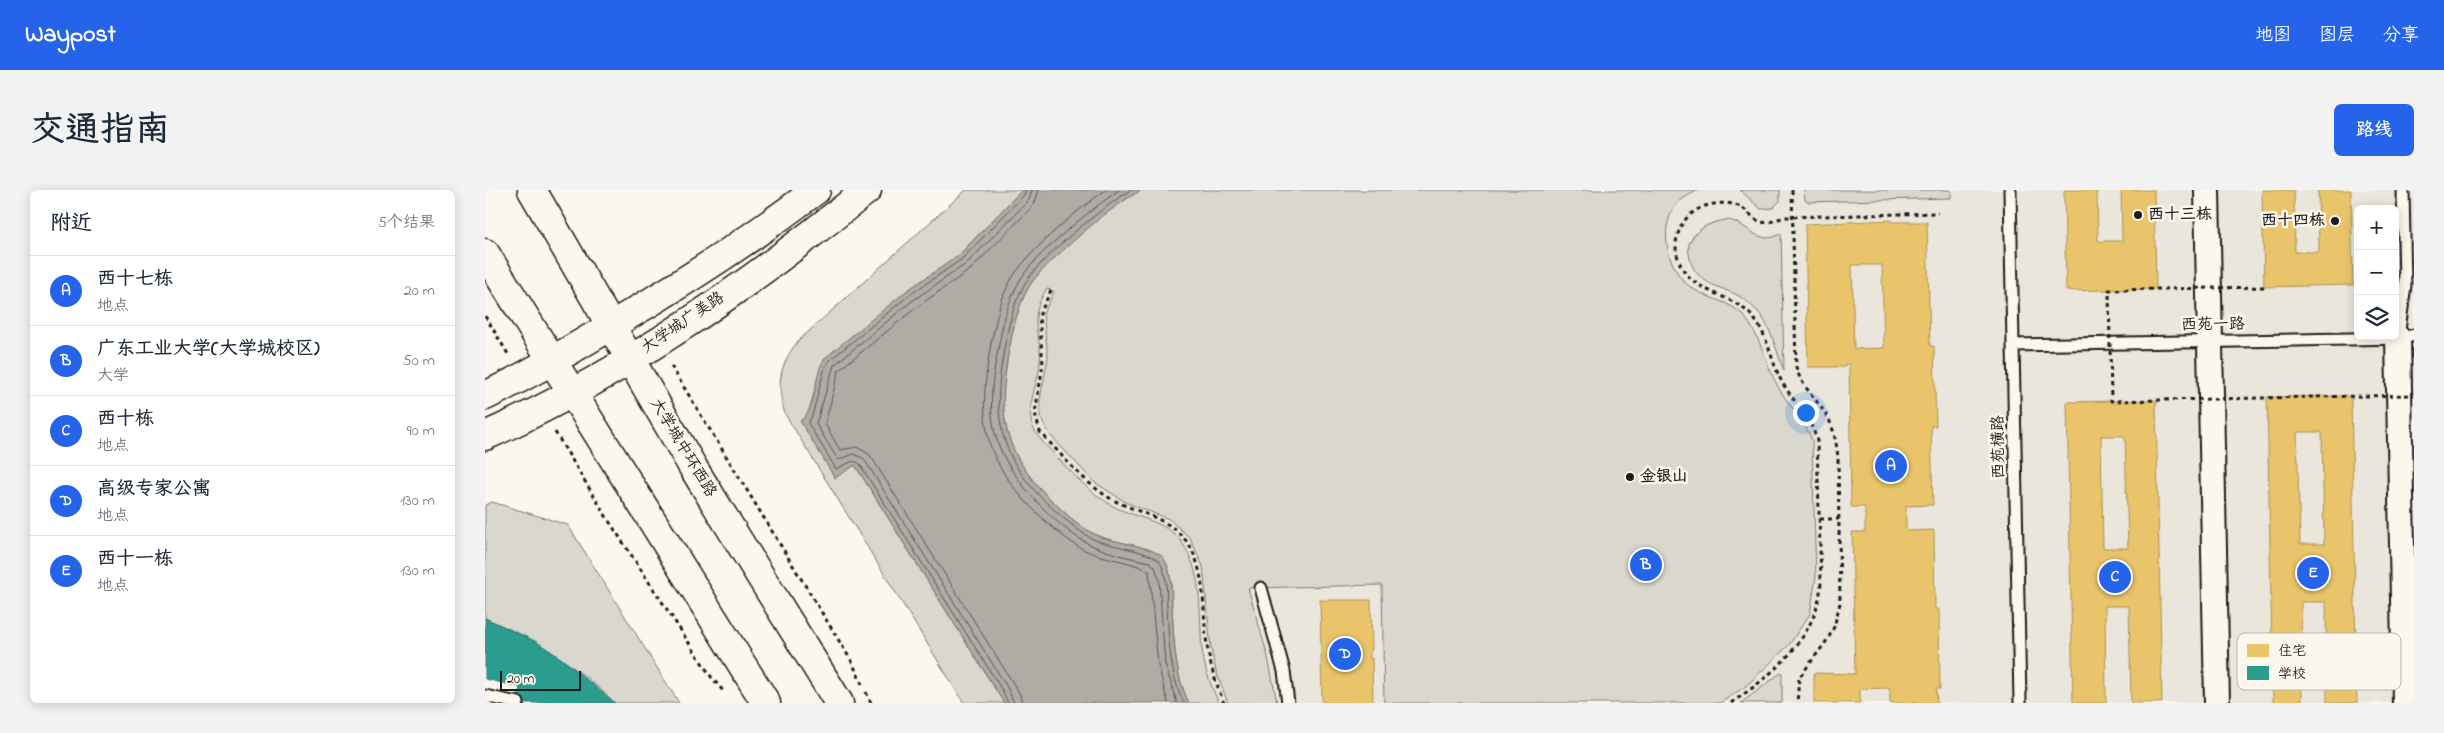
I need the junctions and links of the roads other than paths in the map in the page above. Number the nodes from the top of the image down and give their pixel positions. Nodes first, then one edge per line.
1 (532, 190) edge
2 (816, 190) edge
3 (867, 190) edge
4 (2010, 190) edge
5 (2207, 190) edge
6 (2403, 190) edge
7 (485, 253) edge
8 (610, 327) junction
9 (2406, 336) edge
10 (2209, 342) junction
11 (2013, 345) junction
12 (629, 359) junction
13 (552, 361) junction
14 (572, 393) junction
15 (485, 396) edge
16 (485, 436) edge
17 (1261, 588) dead end
18 (485, 696) edge
19 (517, 702) edge
20 (766, 703) edge
21 (839, 703) edge
22 (1288, 703) edge
23 (2019, 703) edge
24 (2217, 703) edge
25 (2405, 703) edge

1 - 8 main road, 大学城中环西路
2 - 8 main road, 大学城广美路
3 - 12 main road, 大学城广美路
4 - 11 lane, 西苑横路
5 - 10 street
6 - 9 lane
7 - 13 main road
8 - 12 main road, 大学城中环西路
8 - 13 main road, 大学城广美路
9 - 10 lane, 西苑一路
9 - 25 street
10 - 11 lane, 西苑一路
10 - 24 street
11 - 23 lane, 西苑横路
12 - 14 main road, 大学城广美路
12 - 21 main road, 大学城中环西路
13 - 14 main road
13 - 15 main road, 大学城广美路
14 - 16 main road, 大学城广美路
14 - 20 main road
17 - 22 lane
18 - 19 lane

